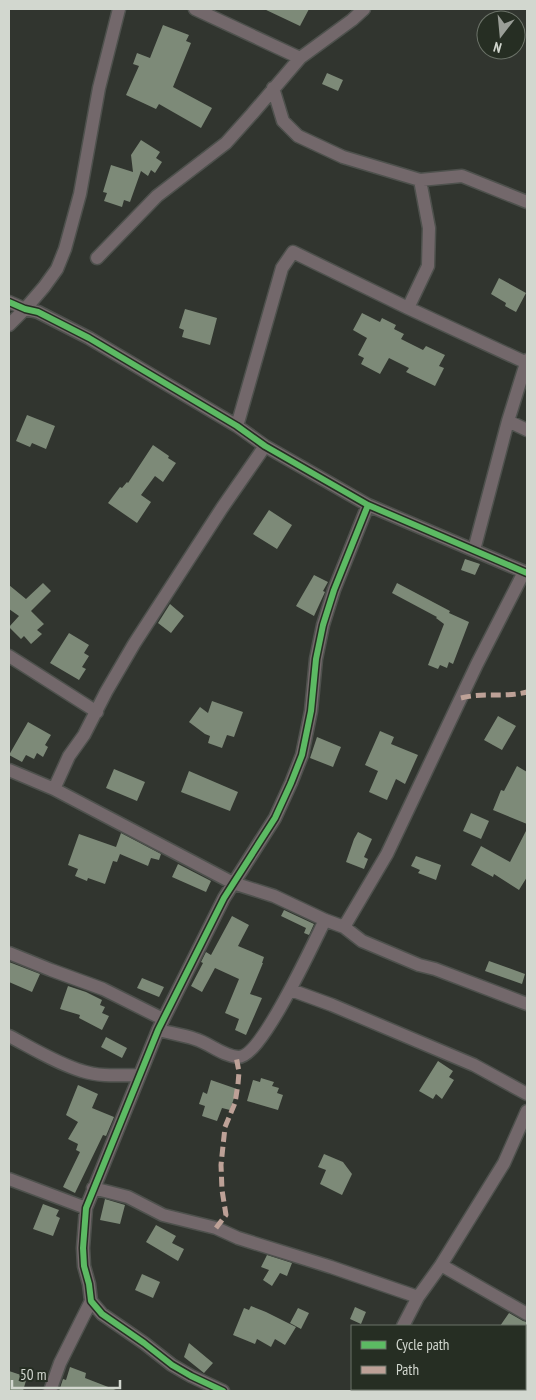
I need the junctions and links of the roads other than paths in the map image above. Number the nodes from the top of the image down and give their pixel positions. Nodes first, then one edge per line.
1 (119, 9) edge
2 (195, 9) edge
3 (364, 9) edge
4 (300, 58) junction
5 (273, 88) junction
6 (420, 180) junction
7 (527, 202) edge
8 (97, 258) dead end
9 (9, 302) edge
10 (25, 308) junction
11 (408, 308) junction
12 (9, 325) edge
13 (527, 362) edge
14 (508, 420) junction
15 (237, 426) junction
16 (527, 430) edge
17 (266, 446) junction
18 (368, 504) junction
19 (474, 550) junction
20 (526, 573) edge
21 (9, 656) edge
22 (97, 712) junction
23 (9, 770) edge
24 (54, 789) junction
25 (233, 883) junction
26 (325, 920) junction
27 (344, 927) junction
28 (9, 952) edge
29 (291, 990) junction
30 (527, 1004) edge
31 (161, 1024) junction
32 (9, 1036) edge
33 (139, 1076) junction
34 (527, 1094) edge
35 (527, 1111) edge
36 (9, 1179) edge
37 (93, 1188) junction
38 (86, 1208) junction
39 (441, 1264) junction
40 (418, 1297) junction
41 (91, 1301) junction
42 (527, 1314) edge
43 (404, 1325) edge
44 (50, 1391) edge
45 (223, 1391) edge

1 - 10 street
2 - 4 street
3 - 4 street
4 - 5 street
5 - 6 street
5 - 8 street
6 - 7 street
6 - 11 street
9 - 10 street
10 - 12 street
10 - 15 street
11 - 13 street
11 - 15 street
13 - 14 street
14 - 16 street
14 - 19 street
15 - 17 street
17 - 18 street
17 - 22 street
18 - 19 street
18 - 25 street
19 - 20 street
20 - 27 street
21 - 22 street
22 - 24 street
23 - 24 street
24 - 25 street
25 - 26 street
25 - 31 street
26 - 27 street
26 - 29 street
27 - 30 street
28 - 31 street
29 - 31 street
29 - 34 street
31 - 33 street
32 - 33 street
33 - 37 street
35 - 39 street
36 - 38 street
37 - 38 street
37 - 40 street
38 - 41 street
39 - 40 street
39 - 42 street
40 - 43 street
41 - 44 street
41 - 45 street

